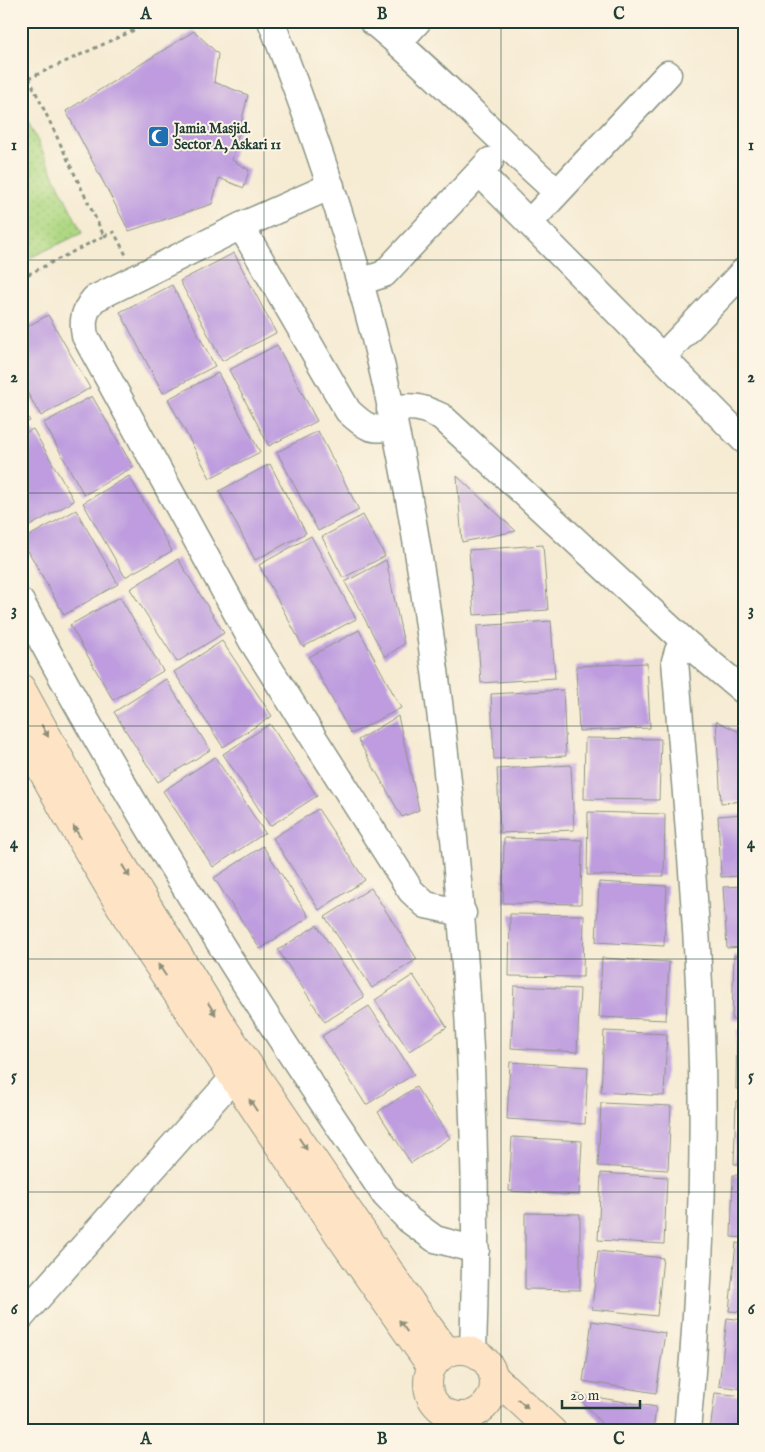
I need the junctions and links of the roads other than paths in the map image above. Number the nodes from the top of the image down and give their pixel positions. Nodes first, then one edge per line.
1 (271, 21) edge
2 (372, 21) edge
3 (418, 21) edge
4 (398, 42) junction
5 (668, 74) dead end
6 (504, 145) junction
7 (480, 173) junction
8 (331, 186) junction
9 (556, 191) junction
10 (530, 222) junction
11 (242, 226) junction
12 (744, 271) edge
13 (360, 282) junction
14 (662, 357) junction
15 (392, 418) junction
16 (744, 440) edge
17 (21, 602) edge
18 (685, 642) junction
19 (21, 688) edge
20 (744, 691) edge
21 (21, 732) edge
22 (462, 913) junction
23 (234, 1077) junction
24 (476, 1250) junction
25 (21, 1317) edge
26 (451, 1356) junction
27 (495, 1378) junction
28 (459, 1423) edge
29 (552, 1431) edge
30 (688, 1431) edge

1 - 8 street
2 - 4 street
3 - 4 street
4 - 6 street
5 - 9 street
6 - 7 street
6 - 9 street
7 - 10 street
7 - 13 street
8 - 11 street
8 - 13 street
9 - 10 street
10 - 14 street
11 - 15 street
11 - 22 street
12 - 14 street
13 - 15 street
14 - 16 street
15 - 18 street
15 - 22 street
17 - 24 street
18 - 20 street
18 - 30 street
19 -> 26 street
23 -> 21 street
22 - 24 street
23 - 25 street
26 -> 23 street
24 - 26 street
26 - 27 street
26 - 28 street
27 - 28 street
27 -> 29 street

